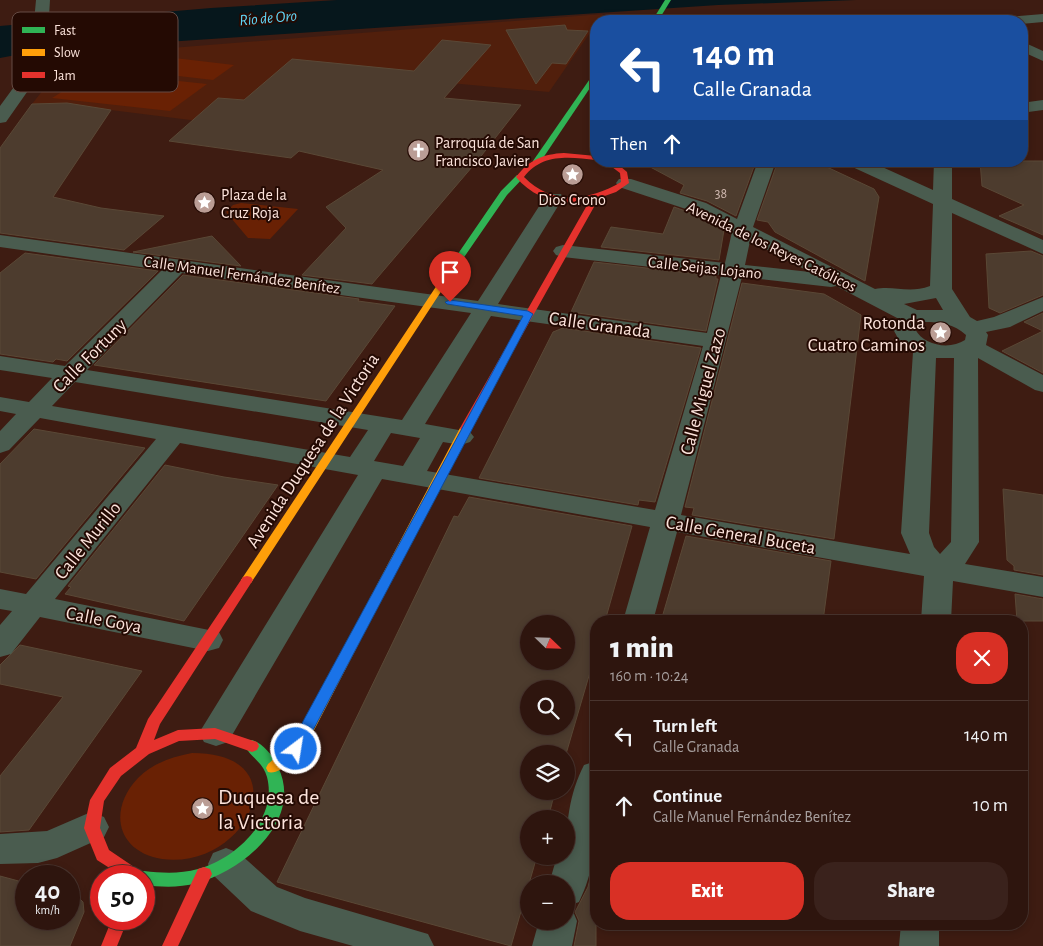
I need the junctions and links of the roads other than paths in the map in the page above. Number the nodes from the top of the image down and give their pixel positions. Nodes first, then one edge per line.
1 (668, 0) edge
2 (659, 15) edge
3 (1043, 18) edge
4 (1028, 19) edge
5 (12, 80) edge
6 (590, 81) edge
7 (19, 92) edge
8 (0, 93) edge
9 (1043, 106) edge
10 (1028, 107) edge
11 (0, 116) edge
12 (590, 157) edge
13 (537, 161) junction
14 (616, 167) edge
15 (765, 167) edge
16 (867, 167) edge
17 (943, 167) edge
18 (520, 177) junction
19 (624, 183) junction
20 (554, 198) junction
21 (595, 198) junction
22 (943, 202) junction
23 (743, 229) junction
24 (0, 241) edge
25 (1043, 248) edge
26 (563, 251) junction
27 (178, 265) junction
28 (734, 270) junction
29 (854, 287) junction
30 (941, 289) junction
31 (432, 300) junction
32 (1043, 303) edge
33 (485, 307) junction
34 (528, 314) junction
35 (918, 317) junction
36 (968, 336) junction
37 (716, 341) junction
38 (925, 347) junction
39 (0, 363) edge
40 (70, 374) junction
41 (1043, 385) edge
42 (0, 404) edge
43 (34, 410) junction
44 (352, 420) junction
45 (397, 427) junction
46 (174, 434) junction
47 (449, 435) junction
48 (0, 444) edge
49 (326, 461) junction
50 (366, 467) junction
51 (411, 475) junction
52 (438, 480) junction
53 (666, 520) junction
54 (939, 568) junction
55 (1043, 587) edge
56 (0, 599) edge
57 (34, 605) junction
58 (640, 615) edge
59 (936, 615) edge
60 (208, 640) junction
61 (0, 646) edge
62 (216, 733) junction
63 (143, 749) junction
64 (273, 768) junction
65 (590, 798) edge
66 (91, 827) junction
67 (0, 849) edge
68 (111, 865) edge
69 (215, 869) junction
70 (570, 875) edge
71 (155, 879) edge
72 (116, 930) edge
73 (556, 930) edge
74 (920, 930) edge
75 (110, 946) edge
76 (170, 946) edge
77 (414, 946) edge
78 (552, 946) edge
79 (919, 946) edge

1 - 2 main road
3 - 4 street
5 - 8 street
6 - 13 main road, Avenida Duquesa de la Victoria
7 - 11 street
9 - 10 street
12 - 13 main road
13 - 18 main road, Avenida Duquesa de la Victoria
14 - 19 main road
15 - 23 street, Calle Miguel Zazo
16 - 22 street
17 - 22 street
18 - 20 main road
18 - 31 main road, Avenida Duquesa de la Victoria
19 - 21 main road
19 - 23 street, Avenida de los Reyes Católicos
20 - 21 main road
20 - 33 street
21 - 26 main road
22 - 25 street
22 - 30 street
23 - 28 street, Calle Miguel Zazo
23 - 29 street, Avenida de los Reyes Católicos
24 - 27 street, Calle Manuel Fernández Benítez
26 - 28 street, Calle Seijas Lojano
26 - 34 main road
27 - 31 street, Calle Manuel Fernández Benítez
27 - 40 street, Calle Fortuny
28 - 29 street, Calle Seijas Lojano
28 - 37 street, Calle Miguel Zazo
29 - 30 street
29 - 35 street, Avenida de los Reyes Católicos
30 - 35 street
30 - 36 street
31 - 33 street, Calle Manuel Fernández Benítez
31 - 44 main road, Avenida Duquesa de la Victoria
32 - 36 street
33 - 34 street, Calle Granada
33 - 45 street
34 - 37 street, Calle Granada
34 - 47 main road
35 - 36 street
35 - 38 street
36 - 38 street
36 - 41 street
36 - 54 street
37 - 53 street, Calle Miguel Zazo
38 - 54 street
39 - 40 street
40 - 43 street, Calle Fortuny
40 - 44 street
42 - 43 street, Calle General Buceta
43 - 46 street, Calle General Buceta
43 - 48 street, Calle Fortuny
44 - 45 street
44 - 49 main road, Avenida Duquesa de la Victoria
45 - 47 street
45 - 50 street
46 - 49 street, Calle General Buceta
46 - 57 street, Calle Murillo
47 - 51 street
47 - 52 main road
49 - 50 street, Calle General Buceta
49 - 60 main road, Avenida Duquesa de la Victoria
50 - 51 street, Calle General Buceta
50 - 62 street
51 - 52 street, Calle General Buceta
52 - 53 street, Calle General Buceta
52 - 64 main road
53 - 54 street, Calle General Buceta
53 - 58 street, Calle Miguel Zazo
54 - 55 street, Calle General Buceta
54 - 59 street
56 - 57 street, Calle Goya
57 - 60 street, Calle Goya
57 - 61 street, Calle Murillo
60 - 63 main road, Avenida Duquesa de la Victoria
62 - 63 main road
62 - 64 main road
63 - 66 main road
64 - 69 main road
65 - 70 street
66 - 67 street
66 - 68 main road
69 - 71 main road
69 - 76 main road
69 - 77 street
72 - 75 main road
73 - 78 street
74 - 79 street

